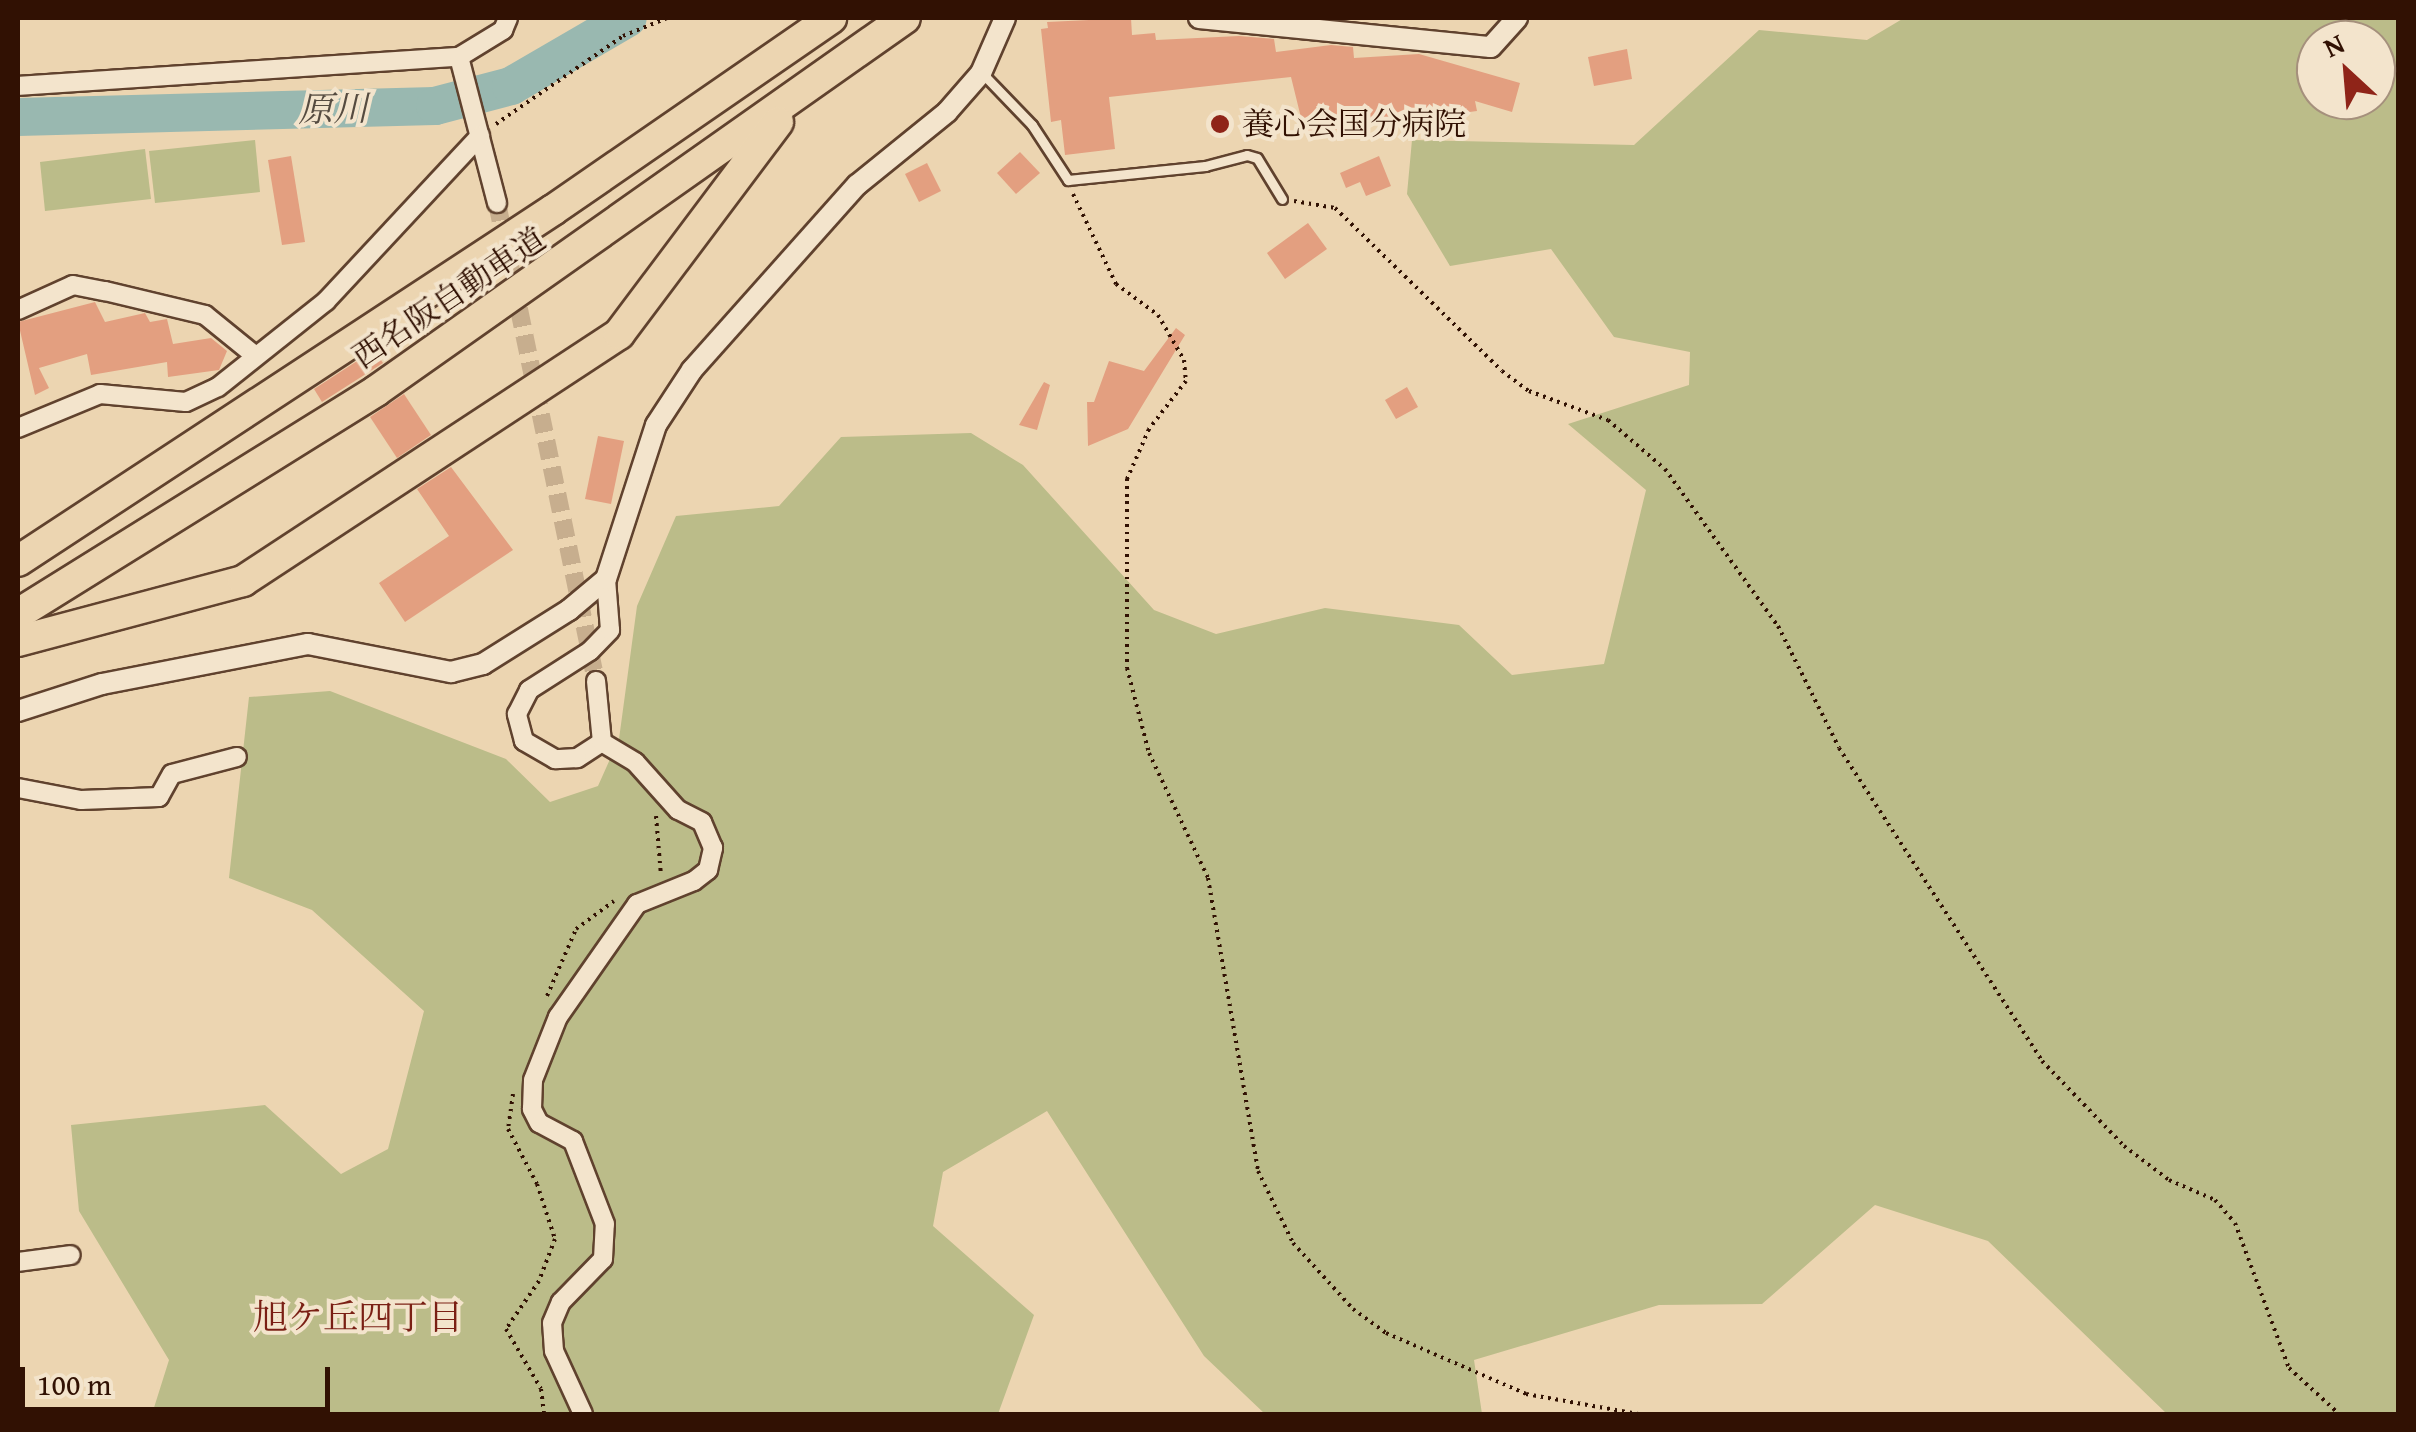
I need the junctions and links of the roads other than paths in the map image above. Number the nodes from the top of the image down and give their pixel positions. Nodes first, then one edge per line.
1 (508, 18) edge
2 (830, 18) edge
3 (904, 18) edge
4 (1004, 18) edge
5 (1199, 18) edge
6 (1517, 18) edge
7 (460, 64) junction
8 (982, 73) junction
9 (18, 86) edge
10 (795, 99) junction
11 (480, 136) junction
12 (1282, 198) road end
13 (497, 203) tunnel mouth
14 (18, 310) edge
15 (253, 354) junction
16 (18, 428) edge
17 (18, 561) edge
18 (606, 579) junction
19 (18, 614) edge
20 (18, 641) edge
21 (596, 682) tunnel mouth
22 (18, 711) edge
23 (602, 742) junction
24 (237, 757) dead end
25 (18, 788) edge
26 (71, 1255) dead end
27 (18, 1262) edge
28 (582, 1414) edge

1 - 7 street
2 - 17 highway, 西名阪自動車道
3 - 10 highway, 西名阪自動車道
4 - 8 street
5 - 6 street
7 - 9 street
7 - 11 street
8 - 12 lane
8 - 18 street
10 - 19 highway, 西名阪自動車道
10 - 20 highway
11 - 13 street
11 - 15 street
14 - 15 street
15 - 16 street
18 - 22 street
18 - 23 street
21 - 23 street
23 - 28 street
24 - 25 street
26 - 27 street

